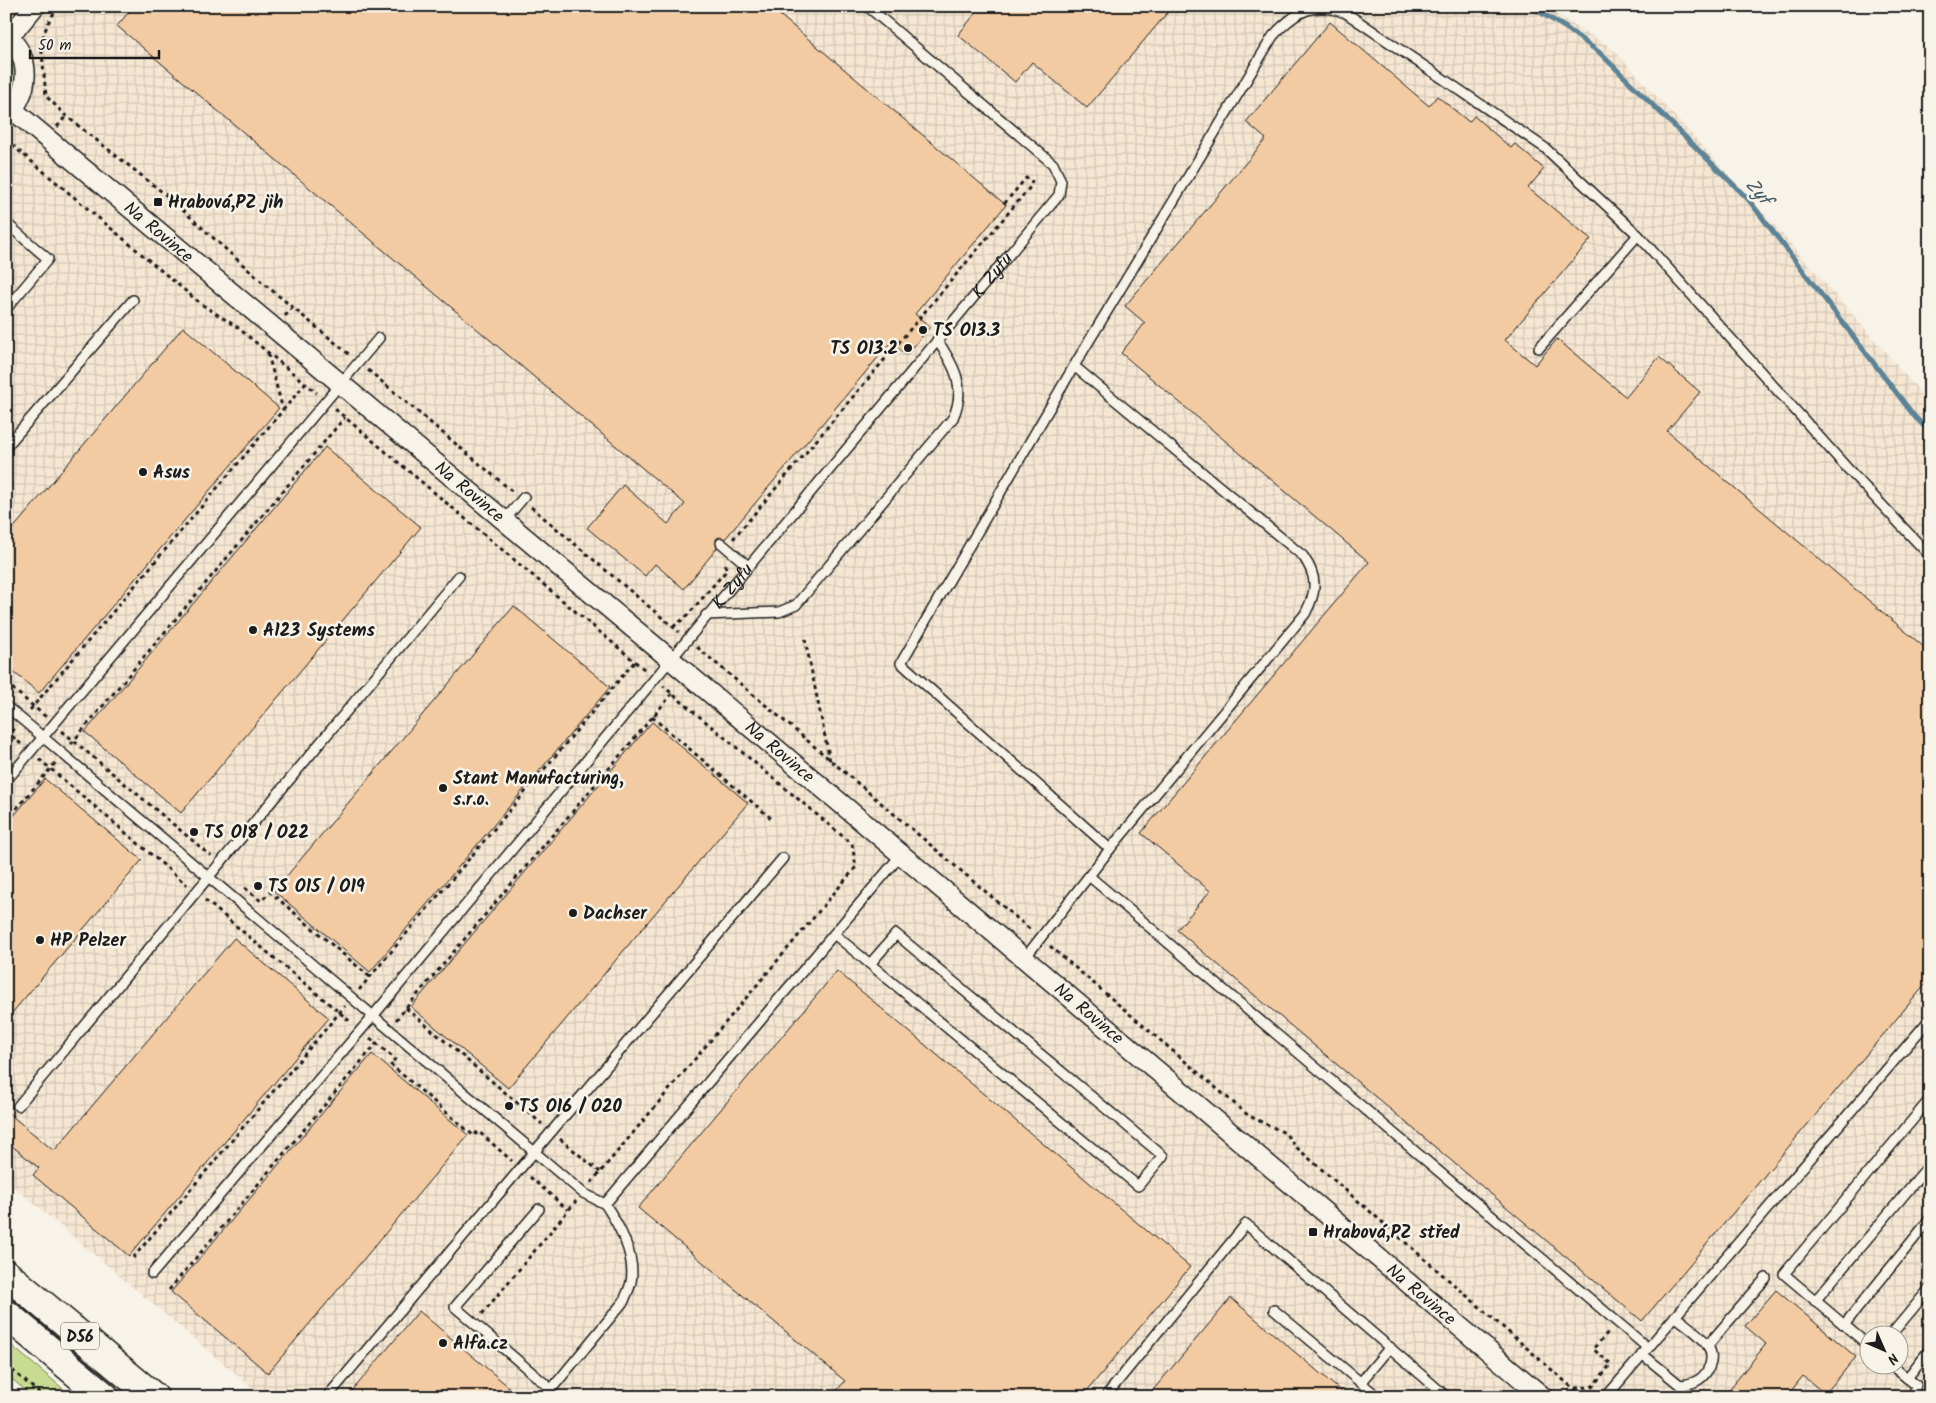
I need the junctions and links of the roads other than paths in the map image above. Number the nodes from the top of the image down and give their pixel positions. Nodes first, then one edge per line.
1 (35, 6) edge
2 (867, 6) edge
3 (8, 36) edge
4 (10, 113) edge
5 (6, 223) edge
6 (1638, 235) junction
7 (133, 300) dead end
8 (6, 309) edge
9 (379, 338) dead end
10 (937, 340) junction
11 (1539, 348) dead end
12 (1074, 366) junction
13 (340, 385) junction
14 (6, 447) edge
15 (523, 498) road end
16 (504, 521) junction
17 (724, 545) road end
18 (1930, 556) edge
19 (747, 565) junction
20 (459, 576) dead end
21 (706, 615) junction
22 (670, 659) junction
23 (6, 706) edge
24 (43, 737) junction
25 (6, 781) edge
26 (1110, 849) junction
27 (900, 856) junction
28 (784, 858) dead end
29 (1089, 876) junction
30 (209, 878) junction
31 (834, 934) junction
32 (1024, 959) junction
33 (870, 964) junction
34 (373, 1016) junction
35 (1930, 1019) edge
36 (1930, 1099) edge
37 (18, 1106) dead end
38 (536, 1152) junction
39 (1930, 1164) edge
40 (605, 1204) junction
41 (539, 1209) dead end
42 (1930, 1220) edge
43 (6, 1274) edge
44 (152, 1274) dead end
45 (1766, 1278) dead end
46 (1930, 1288) edge
47 (1815, 1301) junction
48 (1274, 1310) dead end
49 (6, 1314) edge
50 (1675, 1316) junction
51 (1844, 1324) junction
52 (1898, 1326) edge
53 (1858, 1336) edge
54 (1708, 1345) junction
55 (1390, 1347) junction
56 (1930, 1349) edge
57 (1645, 1351) junction
58 (1904, 1376) edge
59 (1907, 1378) junction
60 (1361, 1382) junction
61 (551, 1389) junction
62 (105, 1397) edge
63 (154, 1397) edge
64 (327, 1397) edge
65 (545, 1397) edge
66 (1105, 1397) edge
67 (1378, 1397) edge
68 (1447, 1397) edge
69 (1543, 1397) edge
70 (1606, 1397) edge
71 (1913, 1397) edge

1 - 3 street
2 - 10 lane, K Zyfu
3 - 4 street
4 - 13 street, Na Rovince
5 - 8 lane
6 - 11 lane
6 - 12 lane
6 - 18 lane
7 - 14 lane
9 - 13 lane
10 - 19 lane, K Zyfu
10 - 21 lane
12 - 26 lane
12 - 26 lane
13 - 16 street, Na Rovince
13 - 24 lane
15 - 16 lane
16 - 22 street, Na Rovince
17 - 19 lane
19 - 21 lane, K Zyfu
20 - 30 lane
21 - 22 lane, K Zyfu
22 - 27 street, Na Rovince
22 - 34 lane, K Zyfu
23 - 24 lane
24 - 25 lane
24 - 30 lane
26 - 29 lane
27 - 31 lane
27 - 32 street, Na Rovince
28 - 38 lane
29 - 32 lane
29 - 57 lane
30 - 34 lane
30 - 37 lane
31 - 33 lane
31 - 40 lane
32 - 69 street, Na Rovince
33 - 33 lane
34 - 38 lane
34 - 44 lane, K Zyfu
35 - 50 lane
36 - 47 lane
38 - 40 lane
38 - 64 lane
39 - 47 lane
40 - 61 lane
41 - 61 lane
42 - 51 lane
43 - 63 highway, D56
45 - 54 lane
46 - 52 lane
47 - 51 lane
48 - 60 lane
49 - 62 highway, D56
50 - 54 lane
50 - 57 lane
51 - 53 lane
54 - 57 lane
55 - 60 lane
55 - 66 lane
55 - 68 lane
56 - 59 lane
57 - 70 lane
58 - 59 lane
59 - 71 lane
60 - 67 lane
61 - 65 lane

